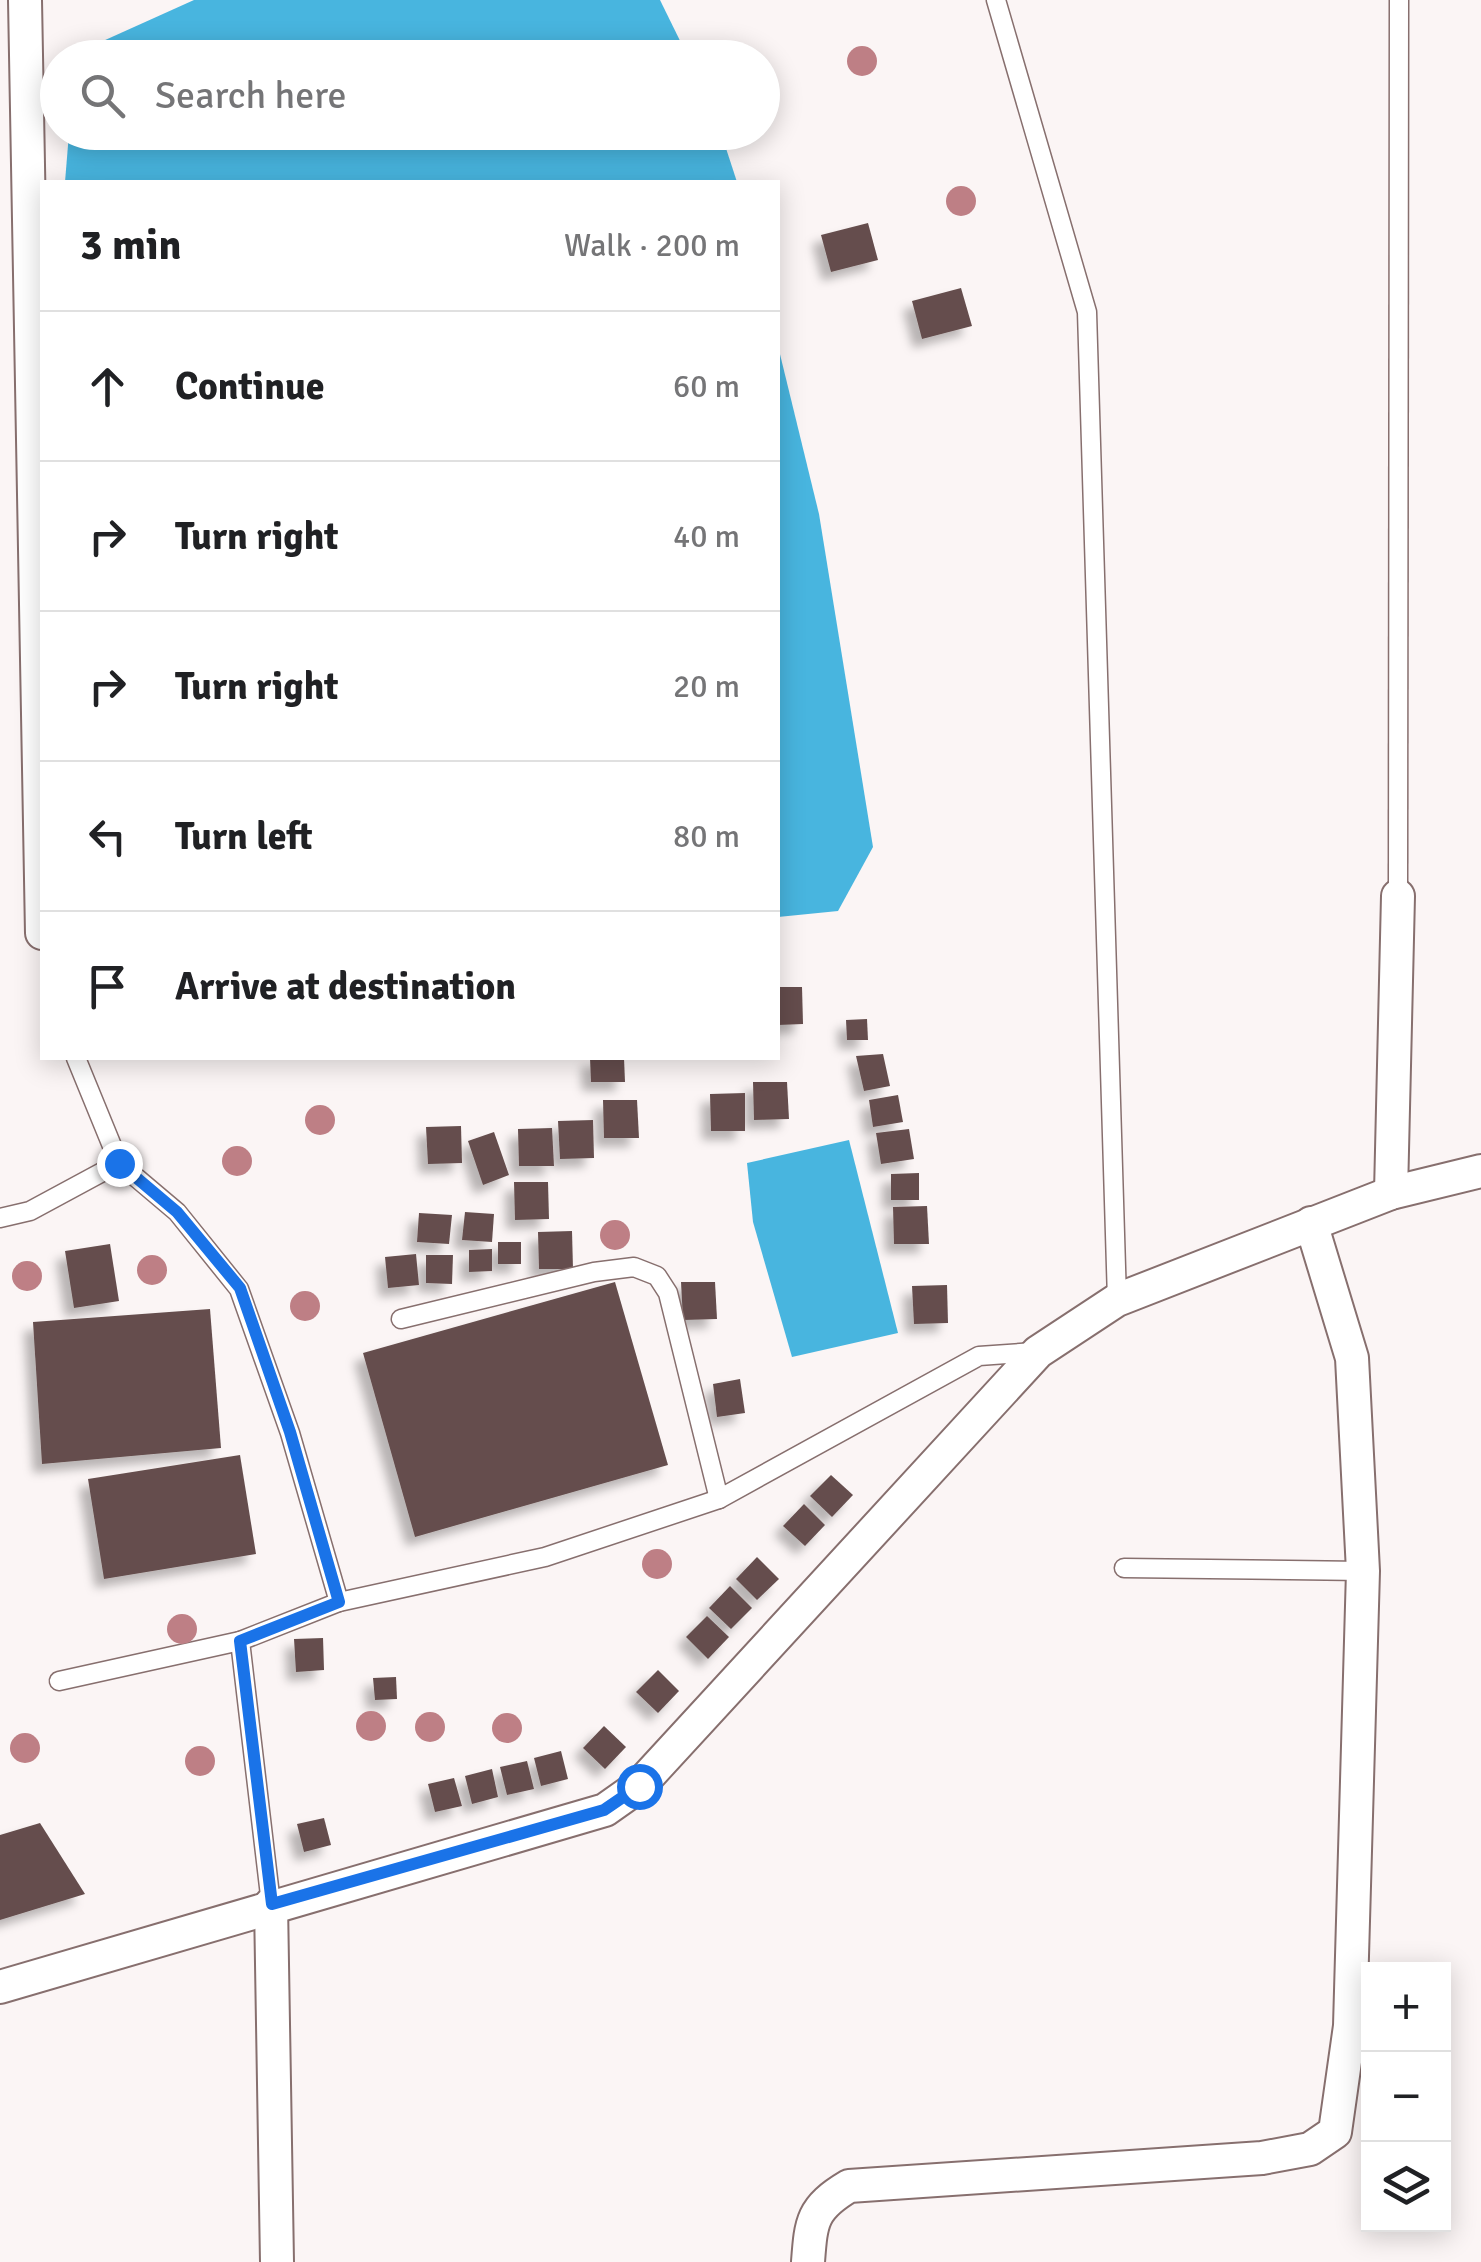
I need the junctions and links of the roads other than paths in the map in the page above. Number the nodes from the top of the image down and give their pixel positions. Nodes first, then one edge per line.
1 (25, 0) edge
2 (996, 0) edge
3 (1399, 0) edge
4 (40, 823) edge
5 (1398, 896) joint
6 (77, 1060) edge
7 (119, 1163) junction
8 (1481, 1170) edge
9 (1391, 1193) junction
10 (0, 1218) edge
11 (1311, 1223) junction
12 (1117, 1300) junction
13 (400, 1319) dead end
14 (1038, 1352) junction
15 (719, 1499) junction
16 (1124, 1568) dead end
17 (1363, 1571) junction
18 (339, 1602) junction
19 (240, 1641) junction
20 (59, 1681) dead end
21 (272, 1904) junction
22 (0, 1988) edge
23 (277, 2262) edge
24 (808, 2262) edge

1 - 4 street
2 - 12 lane
3 - 5 lane
5 - 9 street
6 - 7 lane
7 - 10 lane
7 - 18 lane
8 - 9 street
9 - 11 street
11 - 12 street
11 - 17 street
12 - 14 street
13 - 15 lane
14 - 15 lane
14 - 21 street
15 - 18 lane
16 - 17 lane
17 - 24 street
18 - 19 lane
19 - 20 lane
19 - 21 lane
21 - 22 street
21 - 23 street

